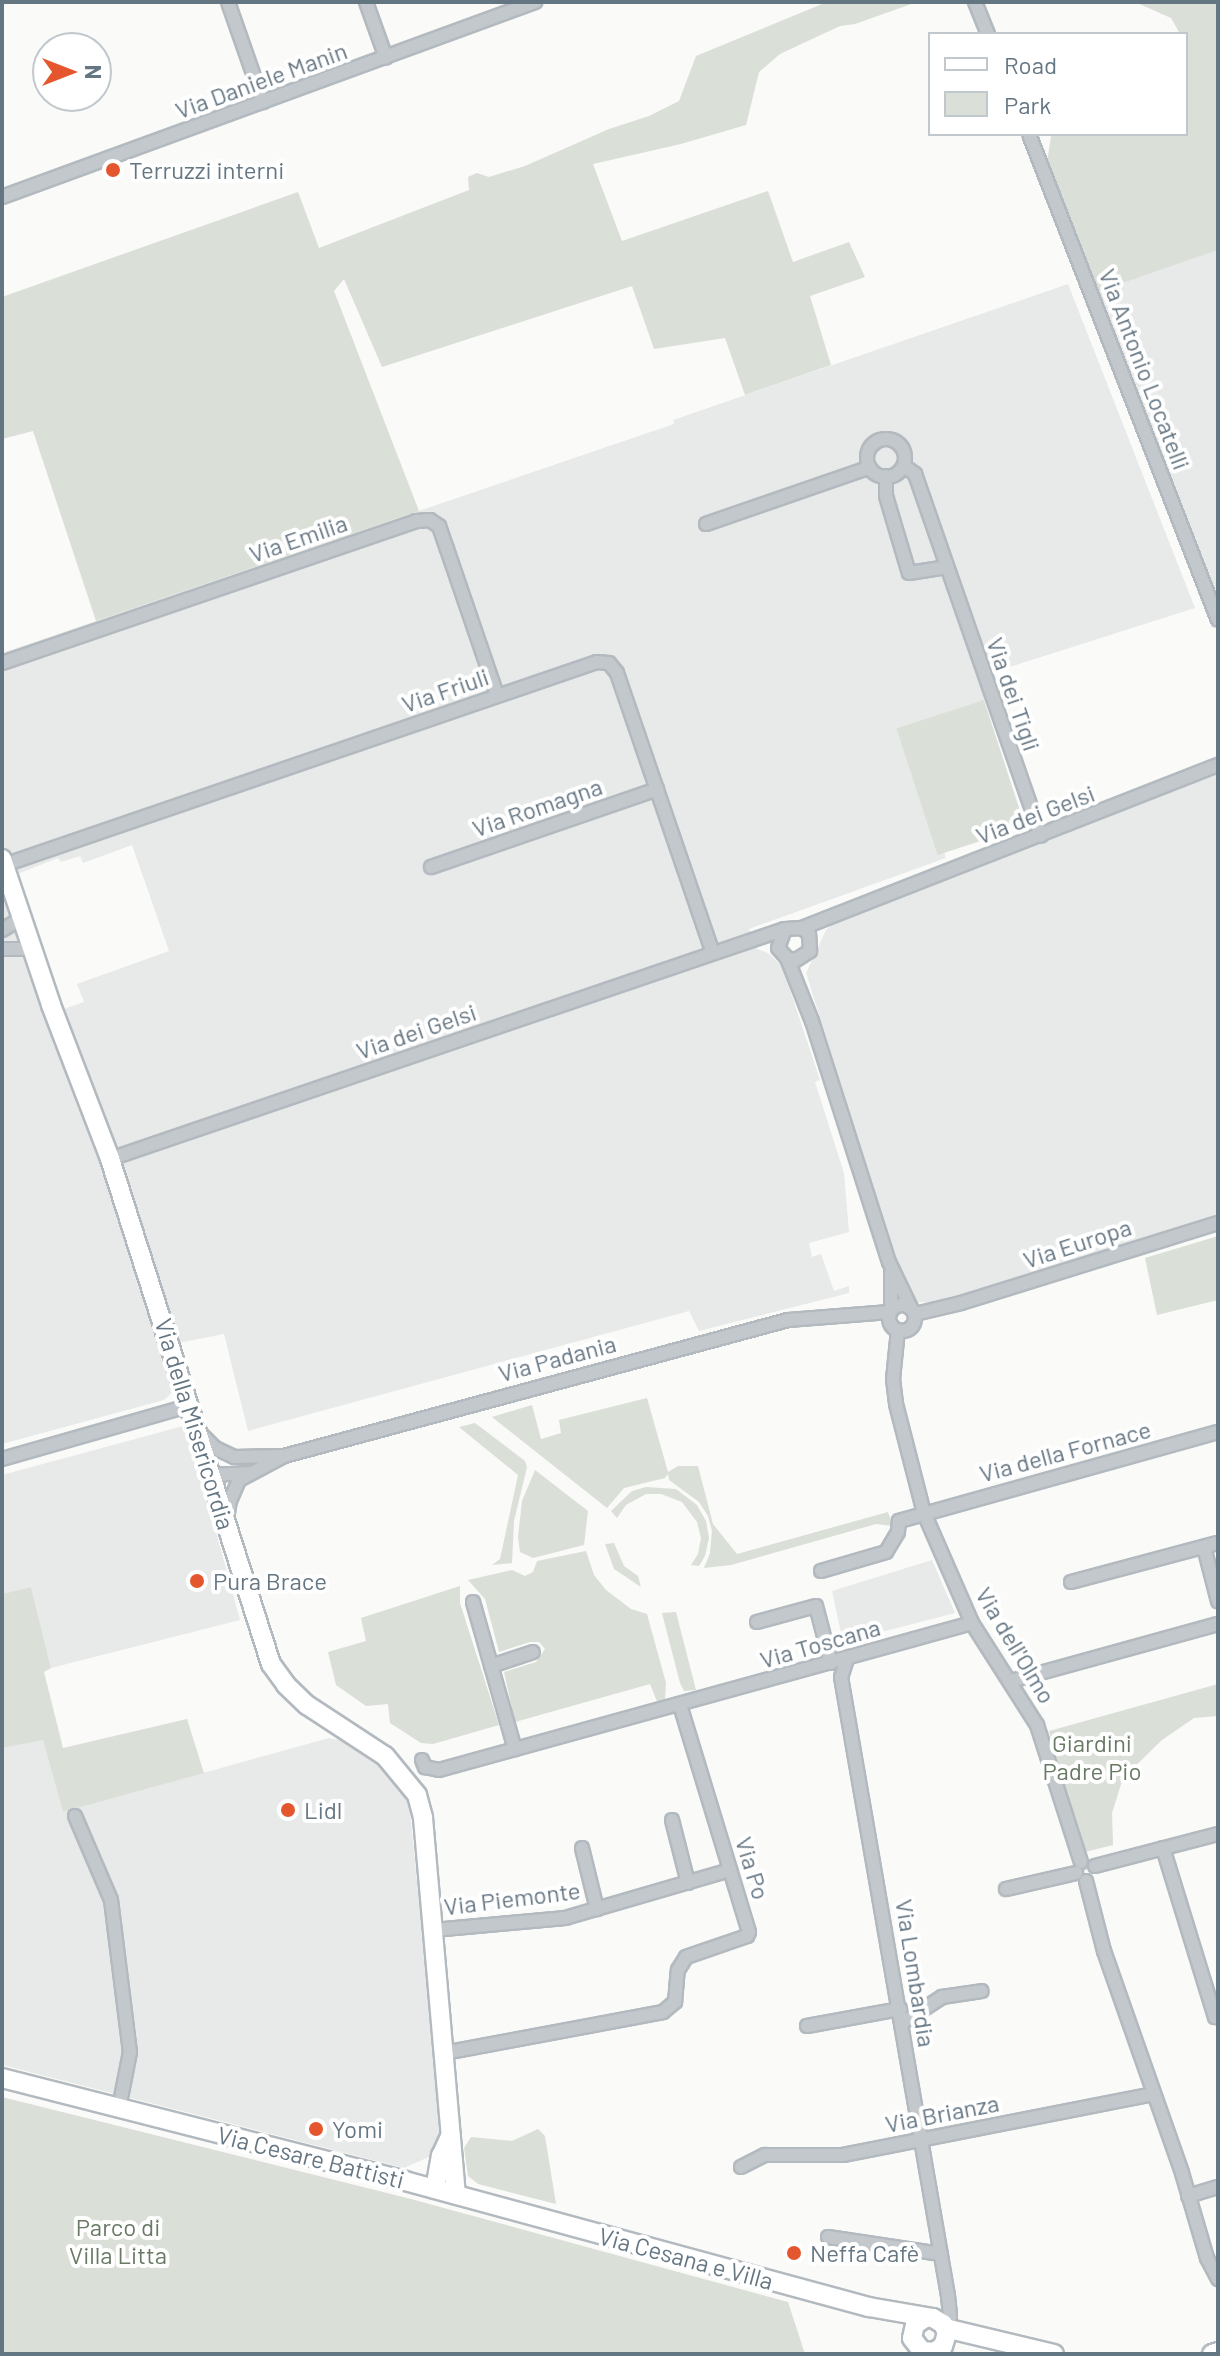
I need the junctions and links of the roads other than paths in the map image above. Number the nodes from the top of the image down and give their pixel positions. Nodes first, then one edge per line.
1 (228, 2) edge
2 (366, 2) edge
3 (535, 2) edge
4 (975, 2) edge
5 (508, 7) edge
6 (987, 32) edge
7 (386, 58) junction
8 (263, 102) junction
9 (1030, 136) edge
10 (2, 197) edge
11 (904, 466) junction
12 (868, 468) junction
13 (886, 476) junction
14 (706, 524) dead end
15 (946, 567) junction
16 (1218, 620) edge
17 (2, 663) edge
18 (497, 695) junction
19 (1218, 758) edge
20 (1212, 767) edge
21 (657, 789) junction
22 (1041, 836) junction
23 (3, 862) edge
24 (431, 867) dead end
25 (834, 914) junction
26 (22, 918) junction
27 (802, 928) junction
28 (785, 929) junction
29 (2, 930) edge
30 (811, 944) junction
31 (736, 945) junction
32 (2, 949) edge
33 (33, 949) junction
34 (713, 953) junction
35 (782, 953) junction
36 (805, 956) junction
37 (812, 1021) junction
38 (110, 1159) junction
39 (1218, 1223) edge
40 (889, 1262) junction
41 (890, 1311) junction
42 (845, 1316) junction
43 (913, 1318) junction
44 (895, 1329) junction
45 (894, 1359) junction
46 (191, 1405) junction
47 (1218, 1432) edge
48 (200, 1433) junction
49 (284, 1456) junction
50 (244, 1457) junction
51 (2, 1459) edge
52 (251, 1473) junction
53 (212, 1475) junction
54 (924, 1513) junction
55 (227, 1523) junction
56 (1218, 1543) edge
57 (1204, 1547) junction
58 (821, 1571) dead end
59 (1071, 1582) dead end
60 (1218, 1601) edge
61 (473, 1602) dead end
62 (757, 1622) dead end
63 (972, 1623) junction
64 (1218, 1624) edge
65 (533, 1652) dead end
66 (847, 1659) junction
67 (831, 1663) junction
68 (491, 1666) junction
69 (1011, 1681) junction
70 (680, 1705) junction
71 (515, 1749) junction
72 (422, 1760) dead end
73 (75, 1816) dead end
74 (672, 1820) dead end
75 (1218, 1834) edge
76 (582, 1848) dead end
77 (1163, 1848) junction
78 (730, 1870) junction
79 (1081, 1872) junction
80 (688, 1883) junction
81 (1006, 1889) dead end
82 (597, 1909) junction
83 (433, 1930) junction
84 (982, 1991) dead end
85 (900, 2009) junction
86 (1218, 2017) edge
87 (902, 2023) junction
88 (807, 2026) dead end
89 (444, 2053) junction
90 (2, 2078) edge
91 (1153, 2094) junction
92 (119, 2108) junction
93 (452, 2132) junction
94 (922, 2140) junction
95 (441, 2156) junction
96 (741, 2167) dead end
97 (405, 2181) junction
98 (1218, 2187) edge
99 (435, 2189) junction
100 (456, 2195) junction
101 (1188, 2196) junction
102 (503, 2207) joint
103 (828, 2237) dead end
104 (941, 2254) junction
105 (1218, 2279) edge
106 (930, 2339) edge
107 (1032, 2352) edge
108 (1218, 2352) edge
109 (1054, 2354) edge
110 (1212, 2354) edge

1 - 8 street
2 - 7 street
3 - 5 street, Via Daniele Manin
4 - 6 street
5 - 7 street, Via Daniele Manin
7 - 8 street, Via Daniele Manin
8 - 10 street, Via Daniele Manin
9 - 16 street, Via Antonio Locatelli
11 - 12 street, Via dei Tigli
11 - 13 street
11 - 15 street, Via dei Tigli
12 - 13 street
12 - 14 street
13 - 15 street
15 - 22 street, Via dei Tigli
17 - 18 street, Via Emilia
18 - 21 street, Via Friuli
18 - 23 street, Via Friuli
19 - 20 street
20 - 22 street, Via dei Gelsi
21 - 24 street, Via Romagna
21 - 34 street, Via Friuli
22 - 25 street, Via dei Gelsi
23 - 26 street, Via della Misericordia
25 - 27 street, Via dei Gelsi
25 - 30 street
26 - 29 street
26 - 33 street, Via della Misericordia
27 - 28 street, Via dei Gelsi
27 - 30 street
28 - 31 street, Via dei Gelsi
28 - 35 street
30 - 36 street
31 - 34 street, Via dei Gelsi
31 - 35 street
32 - 33 street
33 - 38 street, Via della Misericordia
34 - 38 street, Via dei Gelsi
35 - 36 street
35 - 37 street
36 - 37 street
37 - 40 street
38 - 46 street, Via della Misericordia
39 - 43 street, Via Europa
40 - 41 street
40 - 43 street
41 - 42 street, Via Padania
41 - 43 street, Via Padania
41 - 44 street, Via dell'Olmo
42 - 44 street, Via Padania
42 - 49 street, Via Padania
43 - 44 street
43 - 45 street
44 - 45 street, Via dell'Olmo
45 - 54 street, Via dell'Olmo
46 - 48 street, Via della Misericordia
46 - 51 street
47 - 54 street, Via della Fornace
48 - 50 street, Via Padania
48 - 53 street, Via della Misericordia
49 - 50 street, Via Padania
49 - 52 street, Via Padania
50 - 53 street, Via Padania
52 - 53 street, Via Padania
52 - 55 street, Via Padania
53 - 55 street, Via della Misericordia
54 - 58 street
54 - 63 street, Via dell'Olmo
55 - 83 street, Via della Misericordia
56 - 57 street
57 - 59 street
57 - 60 street
61 - 68 street
62 - 67 street
63 - 66 street, Via Toscana
63 - 69 street, Via dell'Olmo
64 - 69 street
65 - 68 street
66 - 67 street, Via Toscana
66 - 85 street, Via Lombardia
67 - 70 street, Via Toscana
68 - 71 street
69 - 79 street, Via dell'Olmo
70 - 71 street, Via Toscana
70 - 78 street, Via Po
71 - 72 street, Via Toscana
73 - 92 street
74 - 80 street
75 - 77 street
76 - 82 street, Via Piemonte
77 - 79 street
77 - 86 street
78 - 80 street, Via Piemonte
78 - 89 street, Via Po
79 - 81 street
79 - 91 street, Via dell'Olmo
80 - 82 street, Via Piemonte
82 - 83 street, Via Piemonte
83 - 89 street, Via della Misericordia
84 - 87 street
85 - 87 street, Via Lombardia
85 - 88 street
87 - 94 street, Via Lombardia
89 - 93 street, Via della Misericordia
90 - 92 street, Via Cesare Battisti
91 - 94 street, Via Brianza
91 - 101 street, Via dell'Olmo
92 - 97 street, Via Cesare Battisti
93 - 95 street
93 - 100 street, Via della Misericordia
94 - 96 street, Via Brianza
94 - 104 street, Via Lombardia
95 - 97 street
95 - 99 street
97 - 99 street, Via Cesare Battisti
98 - 101 street
99 - 100 street, Via Cesare Battisti
100 - 102 street, Via Cesare Battisti
101 - 105 street, Via dell'Olmo
102 - 106 street, Via Cesana e Villa
103 - 104 street
104 - 106 street, Via Lombardia
106 - 107 street, Via Cesana e Villa
107 - 109 street, Via Cesana e Villa
108 - 110 street

